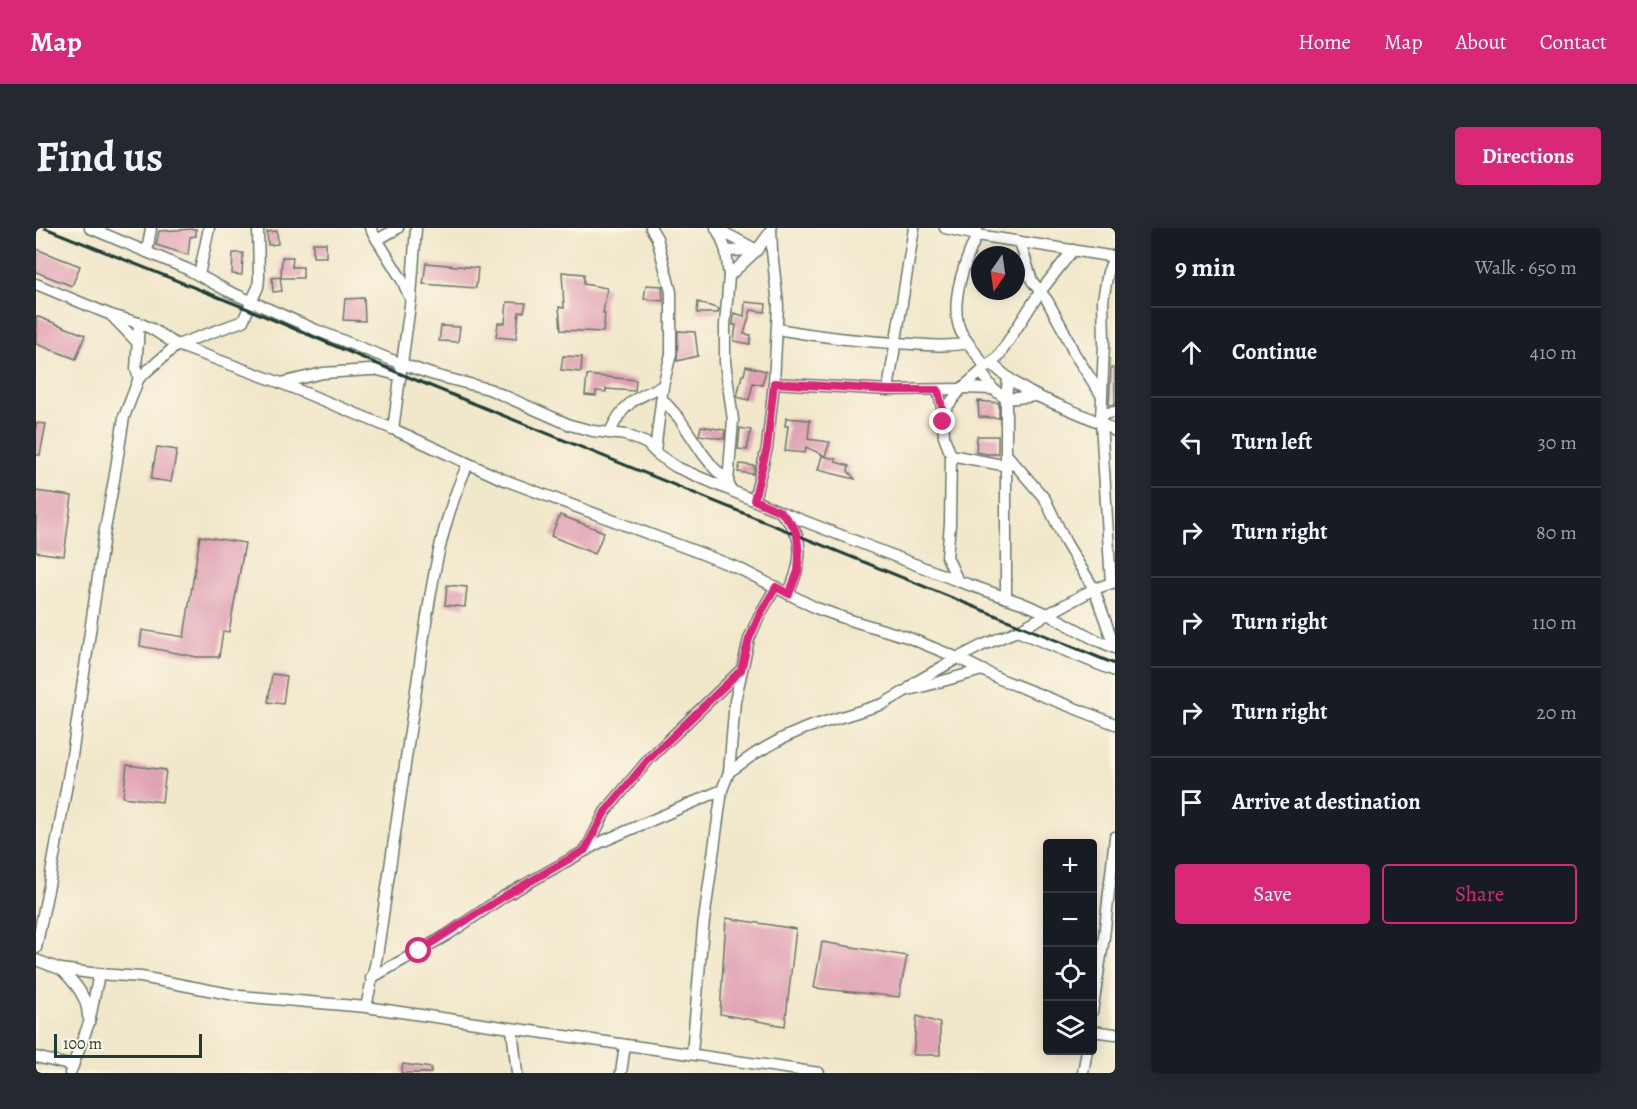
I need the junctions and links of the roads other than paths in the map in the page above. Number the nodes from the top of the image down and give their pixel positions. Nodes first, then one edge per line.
1 (90, 228) edge
2 (106, 228) edge
3 (151, 228) edge
4 (209, 228) edge
5 (258, 228) edge
6 (370, 228) edge
7 (398, 228) edge
8 (416, 228) edge
9 (651, 228) edge
10 (716, 228) edge
11 (914, 228) edge
12 (945, 228) edge
13 (771, 229) edge
14 (977, 231) edge
15 (115, 239) junction
16 (376, 240) junction
17 (1020, 242) junction
18 (757, 250) junction
19 (1073, 250) junction
20 (726, 251) junction
21 (772, 251) junction
22 (147, 252) junction
23 (1114, 256) edge
24 (199, 275) junction
25 (729, 276) junction
26 (36, 284) edge
27 (1040, 292) junction
28 (411, 298) junction
29 (252, 301) junction
30 (111, 315) junction
31 (138, 323) junction
32 (777, 329) junction
33 (138, 343) junction
34 (895, 343) junction
35 (968, 343) junction
36 (177, 345) junction
37 (402, 364) junction
38 (986, 368) junction
39 (400, 376) junction
40 (140, 378) junction
41 (1008, 379) junction
42 (281, 383) junction
43 (774, 383) junction
44 (663, 386) junction
45 (962, 388) junction
46 (888, 390) junction
47 (938, 390) junction
48 (993, 390) junction
49 (1036, 396) junction
50 (1102, 396) junction
51 (662, 399) junction
52 (1006, 399) junction
53 (943, 412) junction
54 (1115, 412) edge
55 (1101, 418) junction
56 (393, 429) junction
57 (1115, 431) edge
58 (610, 432) junction
59 (655, 452) junction
60 (951, 455) junction
61 (1007, 460) junction
62 (468, 464) junction
63 (730, 486) junction
64 (754, 500) junction
65 (781, 512) junction
66 (958, 581) junction
67 (1113, 583) edge
68 (776, 587) junction
69 (1094, 589) junction
70 (789, 594) junction
71 (1006, 598) junction
72 (1048, 614) junction
73 (1017, 631) junction
74 (1115, 648) edge
75 (958, 658) junction
76 (741, 670) junction
77 (982, 670) junction
78 (1115, 671) edge
79 (907, 690) junction
80 (1115, 724) edge
81 (729, 772) junction
82 (722, 790) junction
83 (1115, 837) edge
84 (585, 850) junction
85 (36, 948) edge
86 (36, 960) edge
87 (60, 969) junction
88 (99, 974) junction
89 (371, 978) junction
90 (1094, 1001) edge
91 (366, 1007) junction
92 (89, 1023) junction
93 (512, 1029) junction
94 (1097, 1032) edge
95 (1115, 1034) edge
96 (625, 1045) junction
97 (692, 1053) junction
98 (1086, 1055) edge
99 (36, 1056) edge
100 (72, 1069) edge
101 (517, 1073) edge
102 (621, 1073) edge
103 (819, 1073) edge
104 (1083, 1073) edge

1 - 15 street
2 - 15 street
3 - 22 street
4 - 24 street
5 - 29 street
6 - 16 street
7 - 16 street
8 - 28 street
9 - 44 street
10 - 18 street
10 - 20 street
11 - 34 street
12 - 14 street
13 - 18 street
13 - 21 street
14 - 17 street
14 - 35 street
15 - 22 street
16 - 28 street
17 - 19 street
17 - 27 street
18 - 20 street
18 - 21 street
18 - 25 street
19 - 23 street
19 - 27 street
20 - 25 street
21 - 32 street
22 - 24 street
23 - 50 street
24 - 29 street
25 - 63 street
26 - 30 street
27 - 38 street
27 - 50 street
28 - 37 street
29 - 36 street
29 - 37 street
30 - 31 street
30 - 33 street
31 - 33 street
31 - 36 street
32 - 34 street
32 - 43 street
33 - 40 street
34 - 35 street
34 - 46 street
35 - 38 street
36 - 40 street
36 - 42 street
37 - 39 street
37 - 58 street
38 - 41 street
38 - 45 street
38 - 48 street
39 - 42 street
39 - 56 street
40 - 85 street
41 - 49 street
41 - 52 street
42 - 56 street
43 - 46 street
43 - 64 street
44 - 51 street
44 - 58 street
45 - 47 street
45 - 48 street
45 - 53 street
46 - 47 street
47 - 53 street
48 - 52 street
49 - 52 street
49 - 55 street
50 - 55 street
51 - 59 street
51 - 63 street
52 - 61 street
53 - 60 street
54 - 55 street
55 - 57 street
55 - 67 street
56 - 62 street
58 - 59 street
59 - 63 street
60 - 61 street
60 - 66 street
61 - 69 street
61 - 71 street
62 - 68 street
62 - 89 street
63 - 64 street
64 - 65 street
65 - 66 street
65 - 70 street
66 - 71 street
67 - 69 street
68 - 70 street
68 - 76 street
69 - 72 street
69 - 74 street
70 - 75 street
71 - 72 street
72 - 73 street
72 - 74 street
73 - 75 street
73 - 78 street
75 - 77 street
75 - 79 street
76 - 81 street
76 - 84 street
77 - 79 street
77 - 80 street
79 - 81 street
81 - 82 street
82 - 84 street
82 - 97 street
83 - 90 street
84 - 89 street
86 - 87 street
87 - 88 street
87 - 92 street
88 - 91 street
88 - 92 street
89 - 91 street
91 - 93 street
92 - 100 street
93 - 96 street
93 - 101 street
94 - 95 street
96 - 97 street
96 - 102 street
97 - 103 street
98 - 104 street
99 - 100 street

